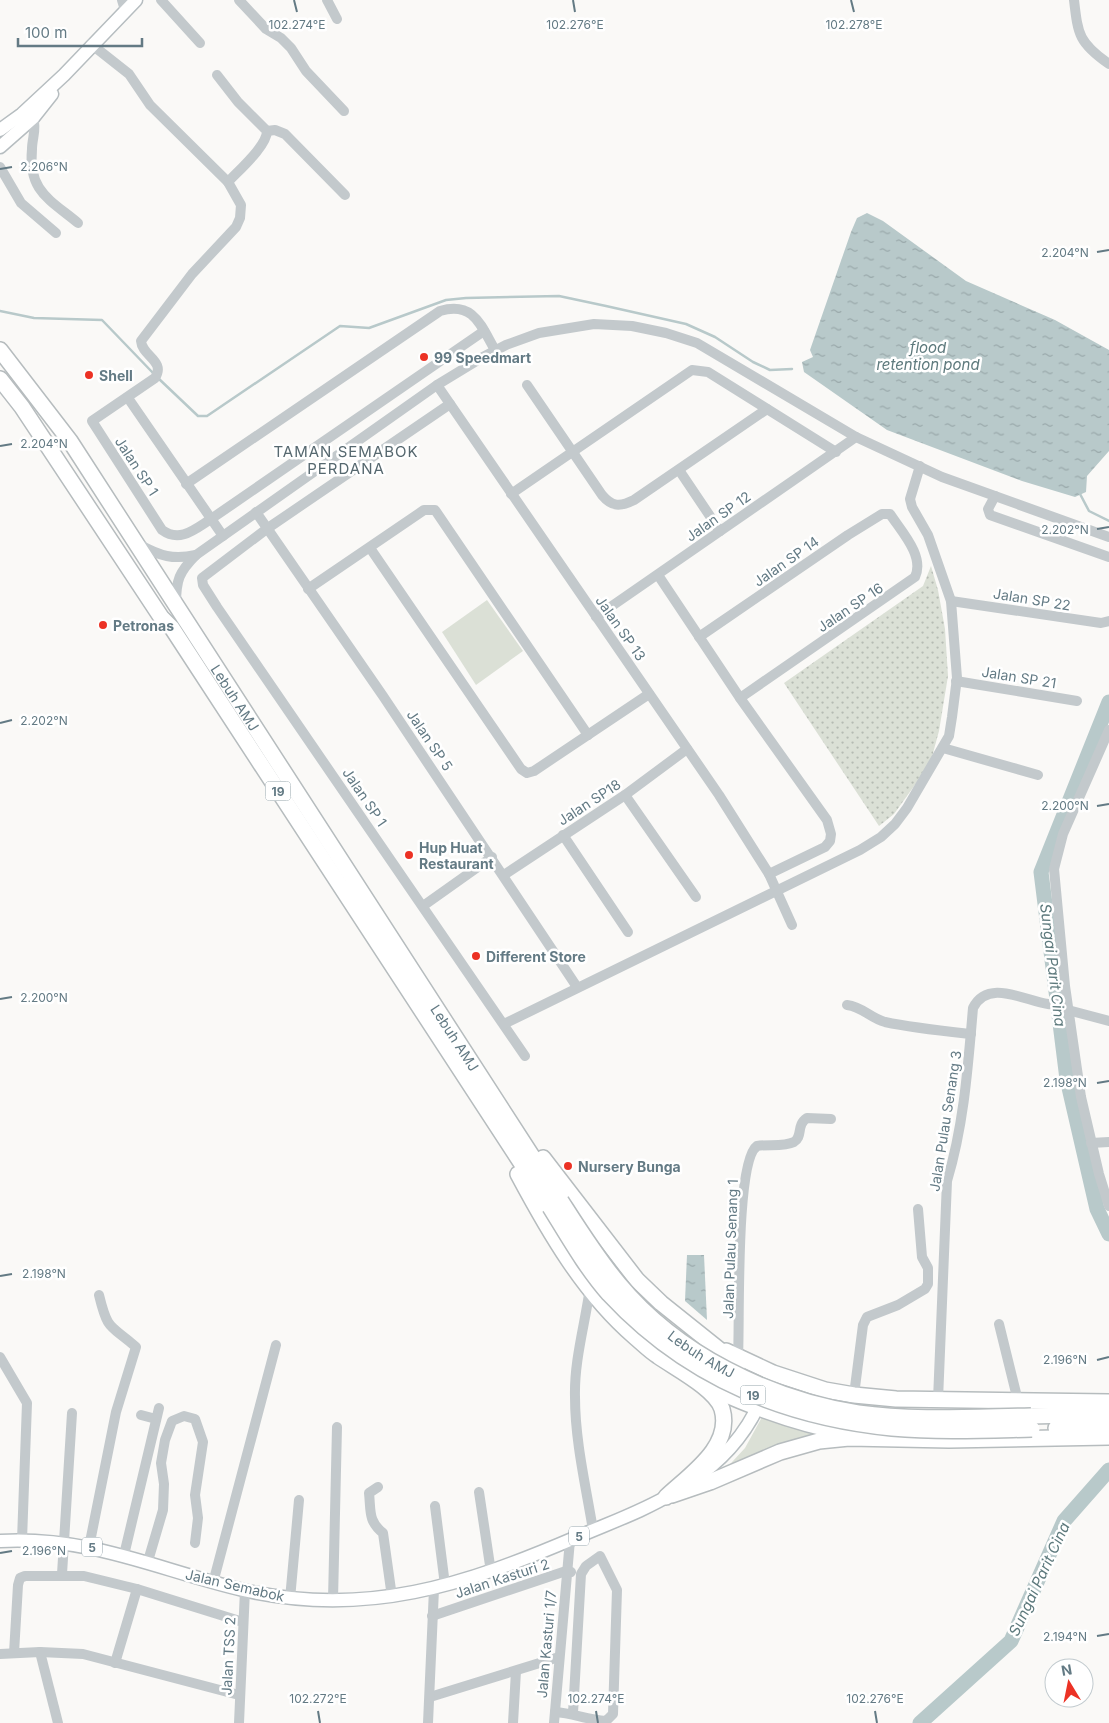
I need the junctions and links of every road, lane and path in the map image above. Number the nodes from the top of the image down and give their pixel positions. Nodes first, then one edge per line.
1 (136, 0) edge
2 (161, 0) edge
3 (239, 0) edge
4 (327, 0) edge
5 (1074, 0) edge
6 (124, 5) edge
7 (337, 19) dead end
8 (200, 42) dead end
9 (92, 44) junction
10 (1109, 64) edge
11 (64, 74) junction
12 (216, 75) dead end
13 (344, 111) dead end
14 (33, 118) junction
15 (2, 127) edge
16 (267, 131) junction
17 (18, 132) junction
18 (0, 140) edge
19 (0, 146) edge
20 (0, 166) edge
21 (228, 182) junction
22 (345, 195) dead end
23 (78, 224) dead end
24 (56, 233) dead end
25 (484, 331) junction
26 (0, 350) edge
27 (495, 350) junction
28 (0, 379) edge
29 (437, 385) junction
30 (527, 385) dead end
31 (128, 398) junction
32 (450, 404) junction
33 (767, 409) junction
34 (856, 437) junction
35 (573, 452) junction
36 (836, 452) junction
37 (920, 466) junction
38 (679, 470) junction
39 (186, 484) junction
40 (511, 494) junction
41 (995, 496) junction
42 (256, 512) junction
43 (890, 514) joint
44 (211, 519) junction
45 (268, 528) junction
46 (720, 531) junction
47 (223, 536) junction
48 (1109, 536) edge
49 (137, 543) junction
50 (370, 548) junction
51 (196, 555) junction
52 (1109, 556) edge
53 (658, 575) junction
54 (308, 589) junction
55 (951, 601) junction
56 (176, 604) junction
57 (596, 617) junction
58 (1109, 621) edge
59 (699, 637) junction
60 (956, 681) junction
61 (649, 694) junction
62 (740, 698) junction
63 (1077, 701) dead end
64 (1109, 730) edge
65 (588, 735) junction
66 (943, 748) junction
67 (687, 750) junction
68 (1038, 775) dead end
69 (626, 795) junction
70 (563, 835) junction
71 (492, 857) junction
72 (770, 874) junction
73 (504, 875) junction
74 (777, 890) junction
75 (696, 897) dead end
76 (423, 906) junction
77 (792, 925) dead end
78 (628, 932) dead end
79 (577, 987) junction
80 (1063, 1005) junction
81 (847, 1006) dead end
82 (1109, 1022) edge
83 (504, 1024) junction
84 (971, 1034) junction
85 (526, 1056) dead end
86 (473, 1076) junction
87 (831, 1119) dead end
88 (1109, 1142) edge
89 (1091, 1143) junction
90 (1105, 1178) edge
91 (1109, 1206) edge
92 (918, 1209) dead end
93 (590, 1288) junction
94 (99, 1295) dead end
95 (999, 1324) dead end
96 (713, 1344) junction
97 (276, 1345) dead end
98 (738, 1357) junction
99 (0, 1358) edge
100 (768, 1371) junction
101 (692, 1380) junction
102 (825, 1390) junction
103 (854, 1395) junction
104 (938, 1400) junction
105 (1018, 1401) junction
106 (1105, 1401) edge
107 (753, 1407) junction
108 (72, 1413) dead end
109 (1109, 1414) edge
110 (141, 1415) dead end
111 (1032, 1423) junction
112 (803, 1424) junction
113 (1109, 1426) edge
114 (337, 1428) dead end
115 (1109, 1437) edge
116 (894, 1439) junction
117 (378, 1487) dead end
118 (478, 1492) dead end
119 (666, 1497) junction
120 (298, 1500) dead end
121 (435, 1506) dead end
122 (593, 1530) junction
123 (22, 1540) junction
124 (570, 1540) junction
125 (0, 1541) edge
126 (65, 1542) junction
127 (194, 1543) dead end
128 (88, 1546) junction
129 (124, 1555) junction
130 (148, 1561) junction
131 (566, 1567) junction
132 (491, 1572) junction
133 (62, 1574) junction
134 (581, 1574) junction
135 (212, 1583) junction
136 (440, 1587) junction
137 (137, 1589) junction
138 (246, 1590) junction
139 (392, 1597) junction
140 (290, 1599) junction
141 (333, 1600) junction
142 (432, 1611) junction
143 (243, 1622) junction
144 (40, 1652) junction
145 (14, 1653) junction
146 (0, 1654) edge
147 (559, 1657) junction
148 (115, 1663) junction
149 (516, 1670) junction
150 (239, 1695) junction
151 (430, 1697) junction
152 (573, 1713) junction
153 (554, 1718) edge
154 (58, 1723) edge
155 (239, 1723) edge
156 (428, 1723) edge
157 (513, 1723) edge

1 - 6 main road
2 - 8 street
3 - 13 street
4 - 7 street
5 - 10 street
6 - 9 main road
9 - 11 main road
9 - 21 street
11 - 14 main road
11 - 15 main road
12 - 16 street
14 - 17 main road
14 - 23 street
16 - 21 street
16 - 22 street
17 - 18 main road
17 - 19 main road
20 - 24 street
21 - 31 street
25 - 27 street
25 - 39 street
25 - 44 street, Jalan SP 1
26 - 49 highway, Lebuh AMJ / 19
27 - 29 street
27 - 34 street
28 - 86 highway, Lebuh AMJ / 19
29 - 32 street, Jalan SP 13
29 - 42 street
30 - 35 street
31 - 39 street
31 - 44 street, Jalan SP 1
32 - 40 street, Jalan SP 13
32 - 45 street
33 - 35 street
33 - 36 street
33 - 38 street
34 - 36 street, Jalan SP 12
34 - 37 street
35 - 38 street
35 - 40 street
36 - 46 street, Jalan SP 12
37 - 41 street
37 - 55 street
38 - 46 street
39 - 44 street
40 - 57 street, Jalan SP 13
41 - 48 street
41 - 52 street
42 - 45 street, Jalan SP 5
42 - 47 street
43 - 59 street, Jalan SP 14
43 - 62 street, Jalan SP 16
44 - 47 street
45 - 54 street, Jalan SP 5
45 - 76 street, Jalan SP 1
46 - 53 street, Jalan SP 12
47 - 51 street
49 - 51 street
49 - 56 highway, Lebuh AMJ / 19
50 - 54 street
50 - 65 street
50 - 65 street
51 - 56 street
53 - 57 street, Jalan SP 12
53 - 59 street
54 - 71 street, Jalan SP 5
55 - 58 street, Jalan SP 22
55 - 60 street
56 - 86 highway, Lebuh AMJ / 19
57 - 61 street, Jalan SP 13
59 - 62 street
60 - 63 street, Jalan SP 21
60 - 66 street
61 - 65 street
61 - 67 street, Jalan SP 13
62 - 72 street
64 - 80 street
66 - 68 street
66 - 74 street
67 - 69 street, Jalan SP18
67 - 72 street, Jalan SP 13
69 - 70 street, Jalan SP18
69 - 75 street
70 - 73 street, Jalan SP18
70 - 78 street
71 - 73 street, Jalan SP 5
71 - 76 street
72 - 74 street, Jalan SP 13
73 - 79 street, Jalan SP 5
74 - 77 street, Jalan SP 13
74 - 79 street
76 - 83 street, Jalan SP 1
79 - 83 street
80 - 82 street
80 - 84 street, Jalan Pulau Senang 3
80 - 89 street
81 - 84 street
83 - 85 street, Jalan SP 1
84 - 104 street, Jalan Pulau Senang 3
86 - 93 highway
86 - 96 highway
86 - 111 highway, Lebuh AMJ / 19, bridge
87 - 98 street, Jalan Pulau Senang 1
88 - 89 street
89 - 90 street
90 - 91 street
92 - 103 street
93 - 101 highway
93 - 122 street
94 - 128 street
95 - 105 street
96 - 98 highway
96 - 101 highway
97 - 135 street
98 - 100 highway
99 - 123 street
100 - 102 highway
100 - 107 main road, Jalan Semabok / 5
101 - 107 highway
101 - 119 highway
102 - 103 highway
102 - 112 highway
103 - 104 highway
104 - 105 highway
105 - 106 highway
107 - 112 highway
107 - 119 main road, Jalan Semabok / 5
108 - 126 street
109 - 111 highway, Lebuh AMJ / 19
110 - 129 street
111 - 113 highway, Lebuh AMJ / 19
112 - 116 highway
114 - 141 street
115 - 116 highway
116 - 119 highway
117 - 139 street
118 - 132 street
119 - 122 main road, Jalan Semabok / 5
120 - 140 street
121 - 136 street
122 - 124 main road, Jalan Semabok / 5
123 - 125 main road, Jalan Semabok / 5
123 - 126 main road, Jalan Semabok / 5
124 - 131 street, Jalan Kasturi 1/7
124 - 132 main road, Jalan Semabok / 5
126 - 128 main road, Jalan Semabok / 5
126 - 133 street
127 - 130 street
128 - 129 main road, Jalan Semabok / 5
129 - 130 main road, Jalan Semabok / 5
130 - 135 main road, Jalan Semabok / 5
131 - 134 street, Jalan Kasturi 2
131 - 142 street, Jalan Kasturi 2
131 - 147 street, Jalan Kasturi 1/7
132 - 136 main road, Jalan Semabok / 5
133 - 137 street
133 - 145 street
134 - 152 street
134 - 152 street
135 - 138 main road, Jalan Semabok / 5
136 - 139 main road, Jalan Semabok / 5
136 - 142 street
137 - 143 street
137 - 148 street
138 - 140 main road, Jalan Semabok / 5
138 - 143 street, Jalan TSS 2
139 - 141 main road, Jalan Semabok / 5
140 - 141 main road, Jalan Semabok / 5
142 - 151 street
143 - 150 street, Jalan TSS 2
144 - 145 street
144 - 148 street
144 - 154 street
145 - 146 street
147 - 149 street
147 - 153 street, Jalan Kasturi 1/7
148 - 150 street
149 - 151 street
149 - 157 street
150 - 155 street, Jalan TSS 2
151 - 156 street
152 - 153 street

